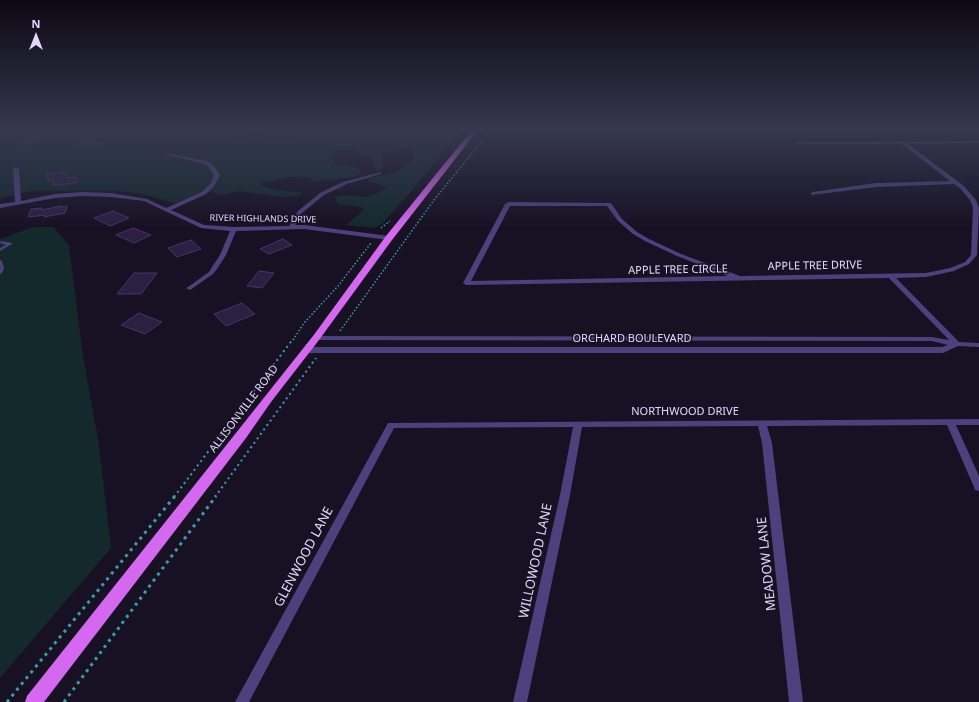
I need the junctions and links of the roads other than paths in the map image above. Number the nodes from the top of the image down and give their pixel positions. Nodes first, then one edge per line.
1 (208, 164) edge
2 (448, 164) edge
3 (932, 164) edge
4 (16, 170) dead end
5 (379, 173) dead end
6 (956, 182) junction
7 (813, 194) dead end
8 (18, 202) junction
9 (0, 206) edge
10 (167, 210) junction
11 (291, 227) junction
12 (234, 229) junction
13 (389, 238) junction
14 (0, 242) edge
15 (0, 250) edge
16 (976, 255) edge
17 (0, 261) edge
18 (0, 274) edge
19 (891, 276) junction
20 (739, 278) junction
21 (190, 288) dead end
22 (316, 338) junction
23 (956, 344) junction
24 (979, 345) edge
25 (306, 350) junction
26 (950, 422) junction
27 (979, 422) edge
28 (762, 424) junction
29 (391, 425) joint
30 (578, 425) junction
31 (979, 487) edge
32 (33, 702) edge
33 (242, 702) edge
34 (520, 702) edge
35 (796, 702) edge

1 - 10 street
2 - 13 main road, ALLISONVILLE ROAD
3 - 6 street, APPLE TREE DRIVE
4 - 8 street
5 - 11 street
6 - 7 street
6 - 16 street, APPLE TREE DRIVE
8 - 9 street, RIVER HIGHLANDS DRIVE
8 - 10 street, RIVER HIGHLANDS DRIVE
10 - 12 street, RIVER HIGHLANDS DRIVE
11 - 12 street, RIVER HIGHLANDS DRIVE
11 - 13 street, RIVER HIGHLANDS DRIVE
12 - 21 street
13 - 22 main road, ALLISONVILLE ROAD
14 - 15 lane
16 - 19 street, APPLE TREE DRIVE
17 - 18 lane
19 - 20 street, APPLE TREE DRIVE
19 - 23 street
20 - 20 street, APPLE TREE CIRCLE
22 - 23 street, ORCHARD BOULEVARD
22 - 25 main road, ALLISONVILLE ROAD
23 - 24 street, ORCHARD BOULEVARD
23 - 25 street, ORCHARD BOULEVARD
25 - 32 main road, ALLISONVILLE ROAD
26 - 27 street, NORTHWOOD DRIVE
26 - 28 street, NORTHWOOD DRIVE
26 - 31 street
28 - 30 street, NORTHWOOD DRIVE
28 - 35 street, MEADOW LANE
29 - 30 street, NORTHWOOD DRIVE
29 - 33 street, GLENWOOD LANE
30 - 34 street, WILLOWOOD LANE

